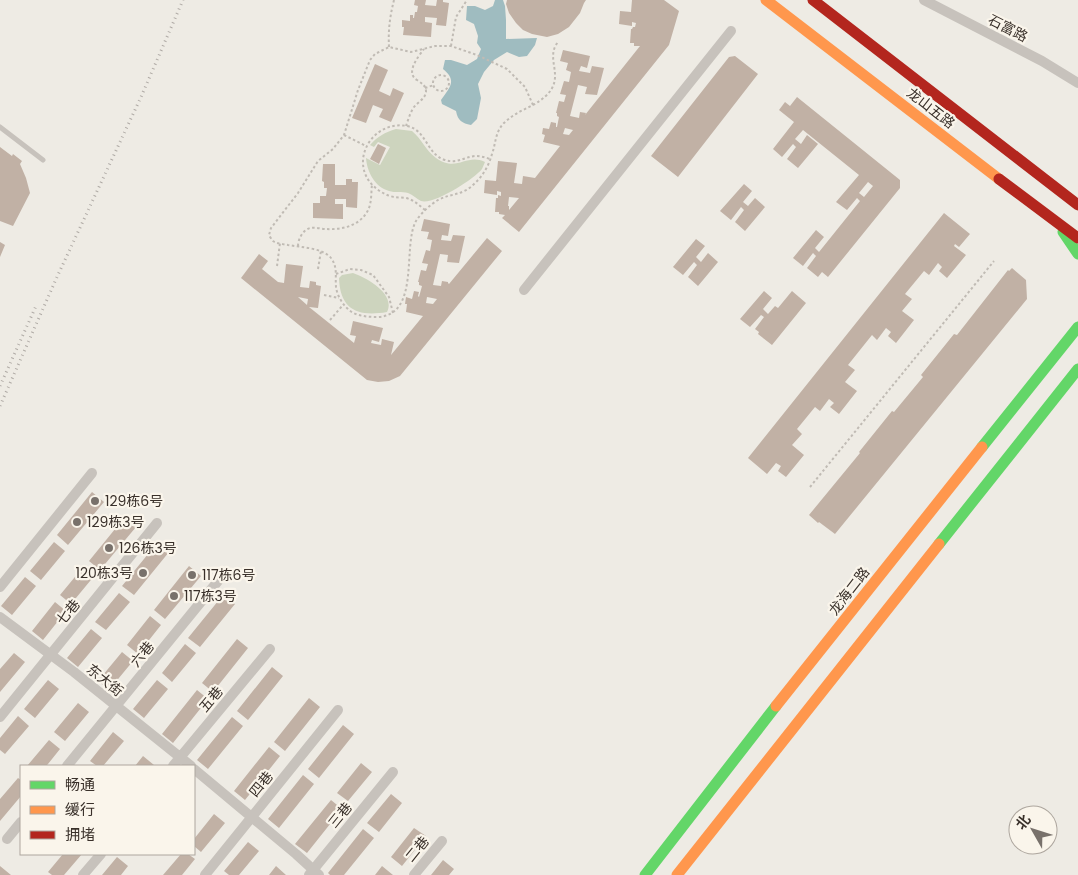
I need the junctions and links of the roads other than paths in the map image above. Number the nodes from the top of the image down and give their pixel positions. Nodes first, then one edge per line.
1 (766, 0) edge
2 (813, 0) edge
3 (924, 0) edge
4 (731, 31) dead end
5 (1078, 83) edge
6 (0, 127) edge
7 (42, 160) dead end
8 (1078, 204) edge
9 (1050, 216) junction
10 (1078, 238) edge
11 (1078, 254) edge
12 (524, 290) dead end
13 (1076, 330) edge
14 (1078, 369) edge
15 (92, 473) dead end
16 (156, 523) dead end
17 (218, 581) dead end
18 (0, 587) edge
19 (0, 617) edge
20 (270, 649) dead end
21 (50, 655) junction
22 (117, 707) junction
23 (338, 710) dead end
24 (0, 717) edge
25 (180, 757) junction
26 (68, 765) edge
27 (174, 765) edge
28 (190, 765) edge
29 (195, 770) edge
30 (393, 772) dead end
31 (252, 817) junction
32 (20, 823) edge
33 (7, 839) dead end
34 (442, 840) dead end
35 (100, 855) edge
36 (314, 873) edge
37 (83, 875) edge
38 (205, 875) edge
39 (414, 875) edge
40 (645, 875) edge
41 (678, 875) edge

1 - 9 main road, 龙山五路
2 - 8 main road, 龙山五路
3 - 5 street, 石富路
4 - 12 street
6 - 7 lane
9 - 10 main road, 龙山五路
9 - 11 main road
13 - 40 main road, 龙海二路
14 - 41 main road
15 - 18 street
16 - 21 street, 七巷
17 - 22 street, 六巷
19 - 21 street, 东大街
20 - 25 street, 五巷
21 - 22 street, 东大街
21 - 24 street, 七巷
22 - 25 street, 东大街
22 - 26 street, 六巷
23 - 31 street, 四巷
25 - 27 street, 五巷
25 - 28 street, 东大街
29 - 31 street, 东大街
30 - 36 street, 三巷
31 - 36 street, 东大街
31 - 38 street, 四巷
32 - 33 street
34 - 39 street, 二巷
35 - 37 street

